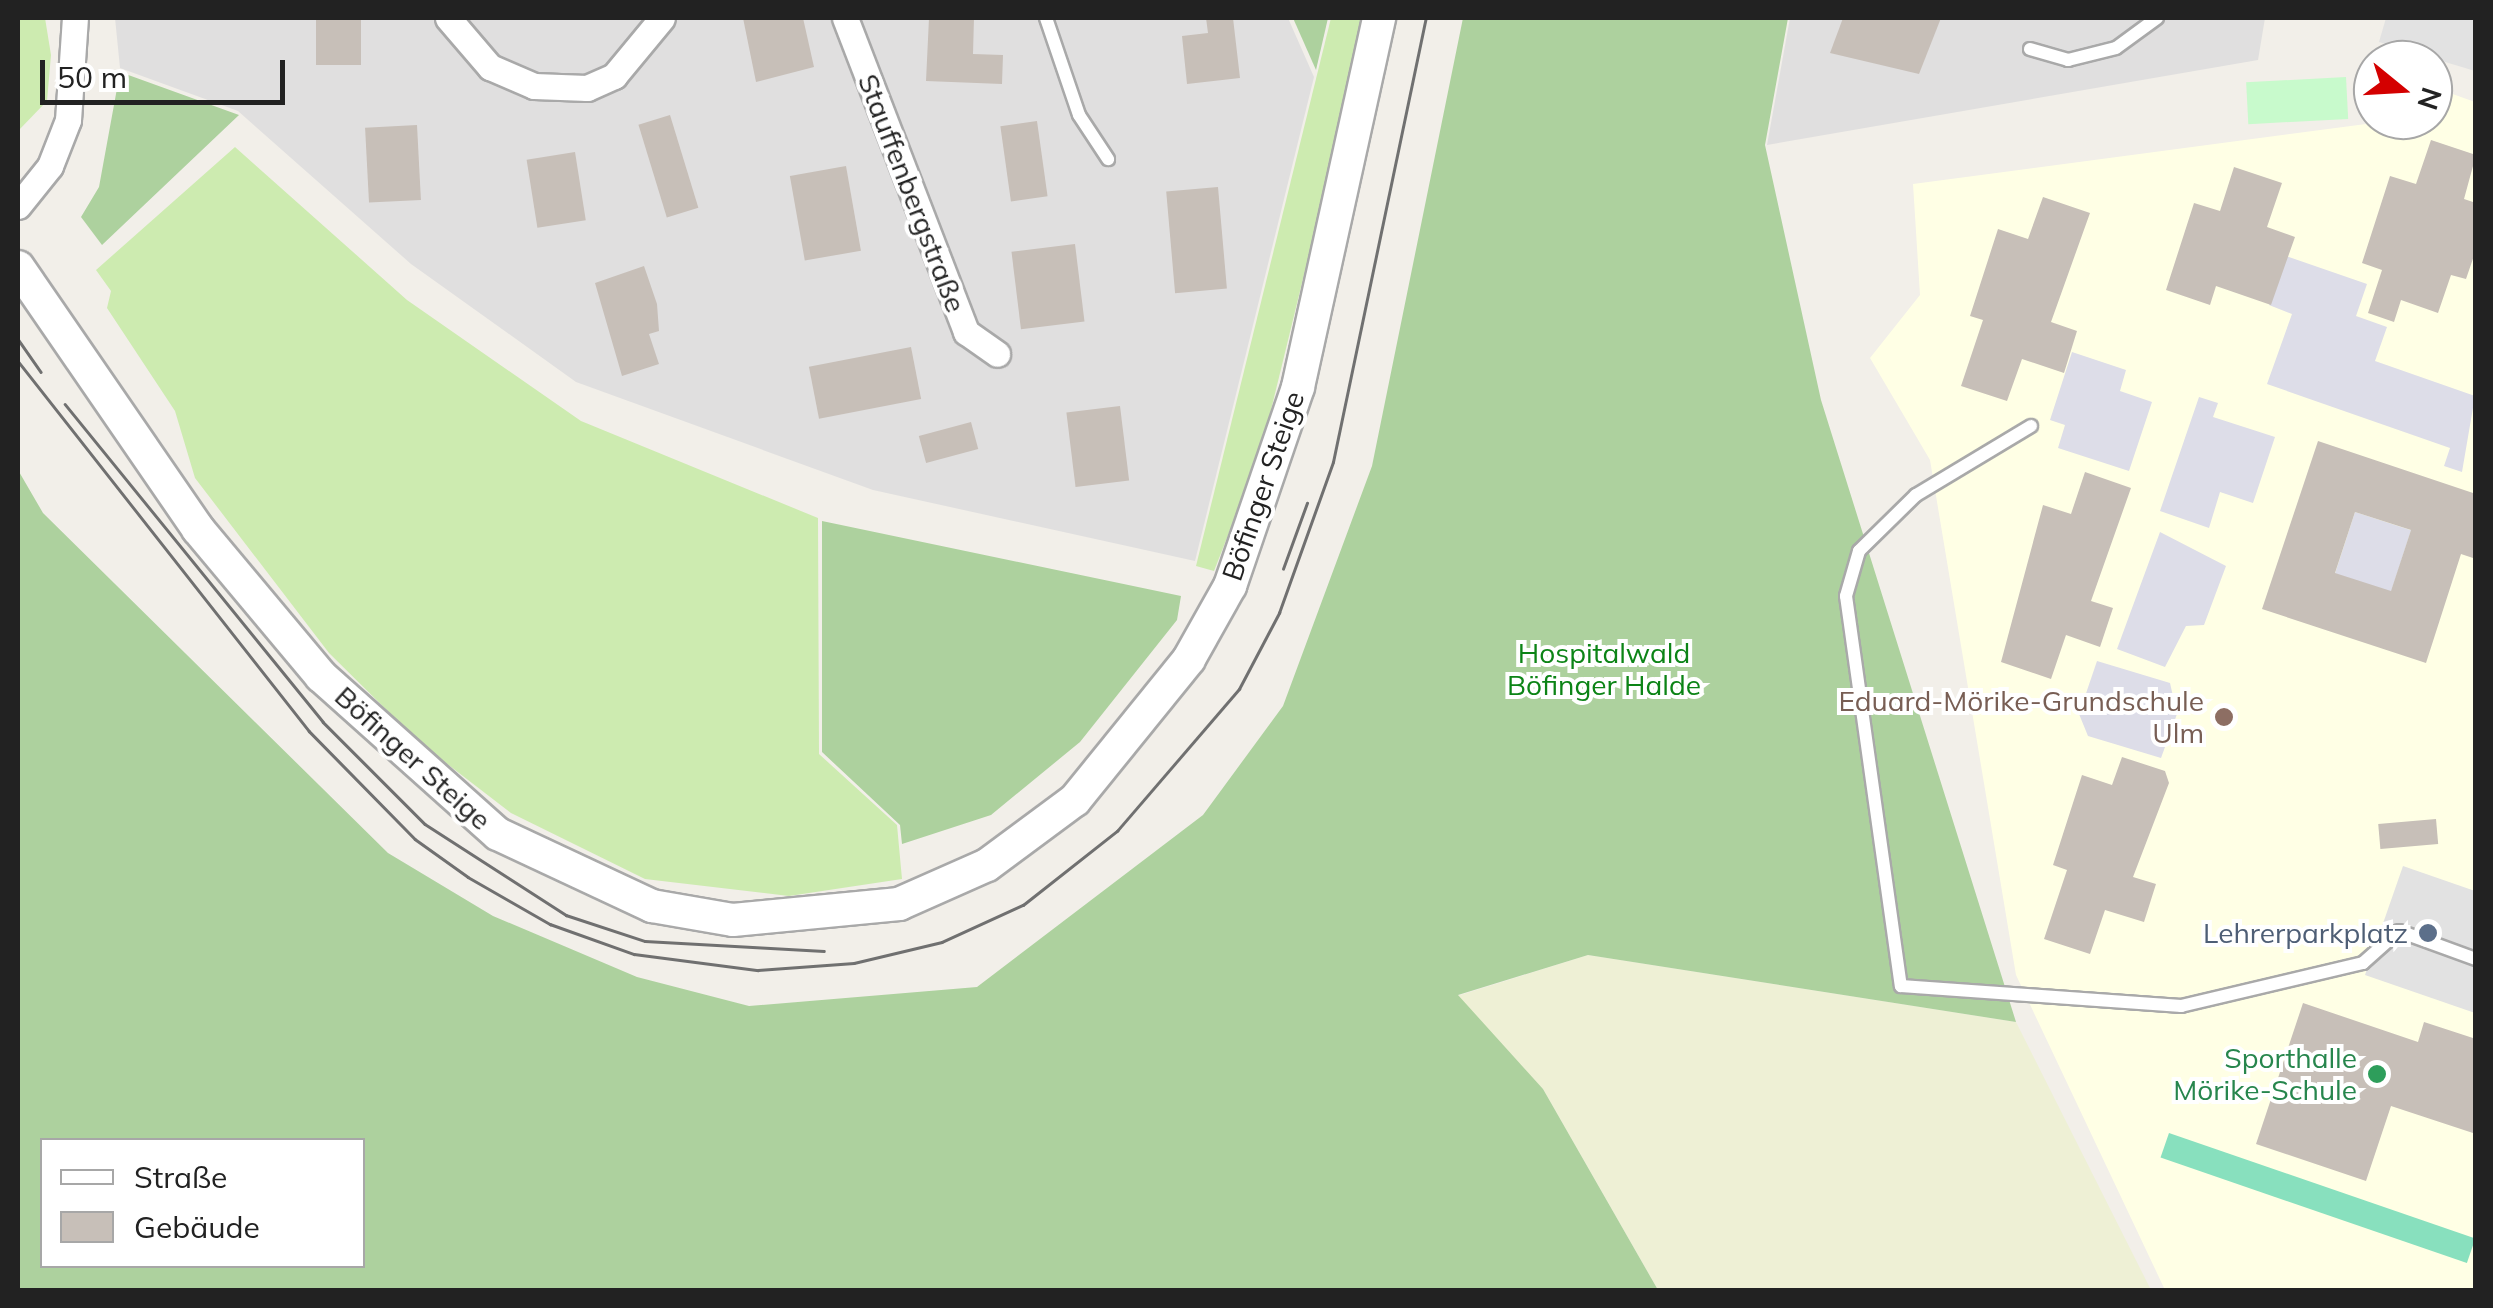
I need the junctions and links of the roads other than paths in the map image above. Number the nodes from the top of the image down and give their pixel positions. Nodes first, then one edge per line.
1 (76, 18) edge
2 (448, 18) edge
3 (662, 18) edge
4 (846, 18) edge
5 (1046, 18) edge
6 (1379, 18) edge
7 (2158, 18) edge
8 (2030, 49) dead end
9 (1108, 159) dead end
10 (18, 206) edge
11 (18, 267) edge
12 (997, 354) dead end
13 (2031, 426) dead end
14 (2476, 959) edge

1 - 10 street
2 - 3 street
4 - 12 street, Stauffenbergstraße
5 - 9 lane
6 - 11 street, Böfinger Steige
7 - 8 lane
13 - 14 lane

